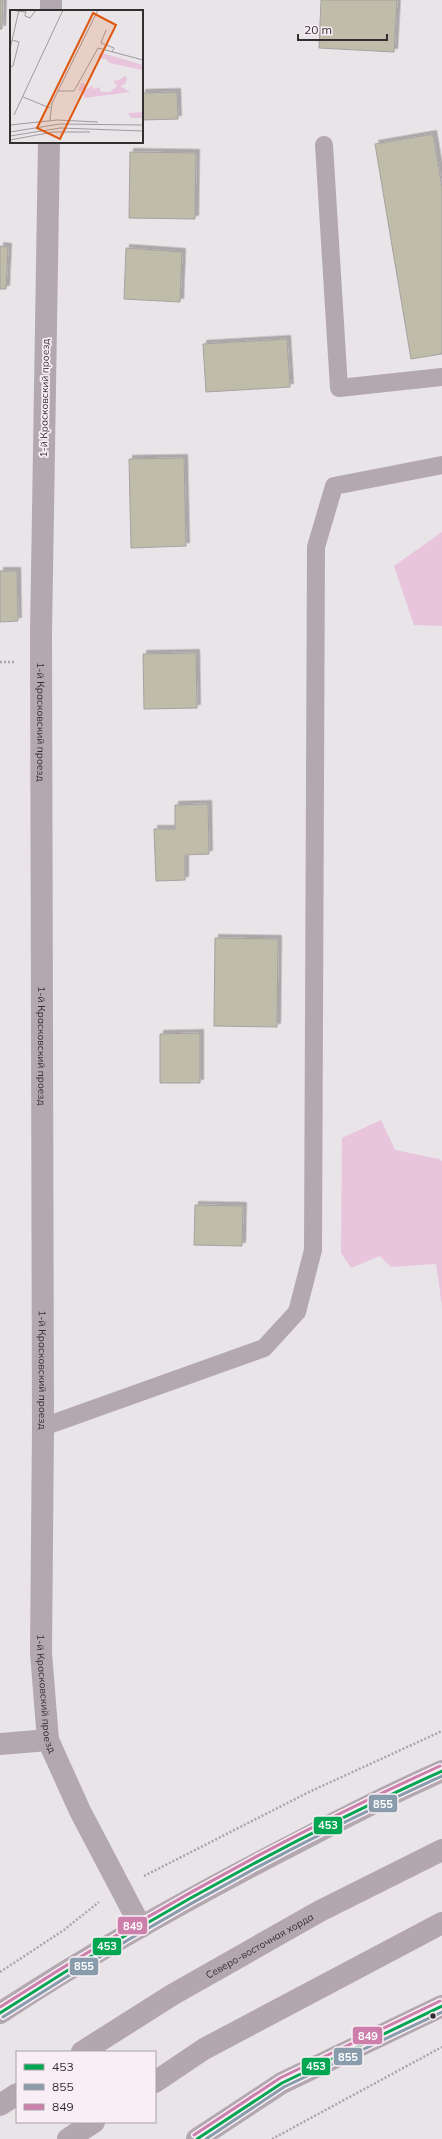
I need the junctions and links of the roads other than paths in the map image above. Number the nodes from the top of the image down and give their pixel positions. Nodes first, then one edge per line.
1 (49, 143) edge
2 (324, 145) dead end
3 (442, 376) edge
4 (442, 465) edge
5 (43, 1427) junction
6 (48, 1740) junction
7 (0, 1744) edge
8 (442, 1771) edge
9 (442, 1850) edge
10 (442, 1924) edge
11 (141, 1927) junction
12 (442, 2006) edge
13 (0, 2014) edge
14 (84, 2051) edge
15 (156, 2081) edge
16 (16, 2095) edge
17 (0, 2105) edge
18 (92, 2123) edge
19 (68, 2139) edge
20 (197, 2139) edge

1 - 5 street, 1-й Красковский проезд
2 - 3 lane
4 - 5 lane
5 - 6 street, 1-й Красковский проезд
6 - 7 street
6 - 11 street, 1-й Красковский проезд
8 - 11 street
9 - 14 highway, Северо-восточная хорда
10 - 15 highway
11 - 13 street
12 - 20 street
16 - 17 highway
18 - 19 highway

